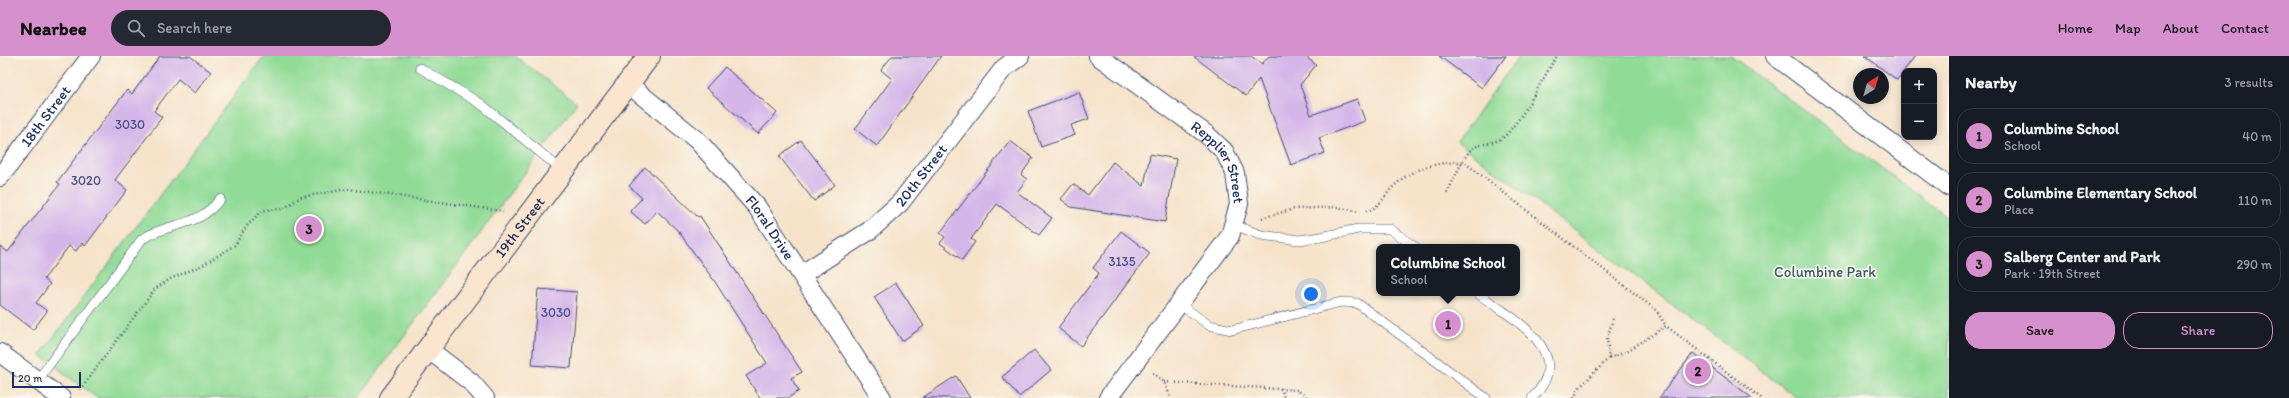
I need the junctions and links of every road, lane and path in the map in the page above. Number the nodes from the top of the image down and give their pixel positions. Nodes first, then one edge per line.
1 (91, 56) edge
2 (649, 56) edge
3 (1020, 56) edge
4 (1098, 56) edge
5 (1556, 56) edge
6 (1775, 56) edge
7 (420, 68) dead end
8 (628, 84) junction
9 (1464, 162) junction
10 (563, 170) junction
11 (0, 177) edge
12 (1949, 187) edge
13 (1447, 193) dead end
14 (220, 199) dead end
15 (529, 216) junction
16 (1234, 224) junction
17 (1411, 244) edge
18 (802, 274) junction
19 (1481, 296) edge
20 (1179, 304) junction
21 (1613, 319) dead end
22 (1666, 326) junction
23 (428, 349) junction
24 (0, 353) edge
25 (1609, 358) junction
26 (1137, 359) junction
27 (37, 381) junction
28 (1164, 382) junction
29 (1281, 388) junction
30 (79, 392) dead end
31 (60, 398) edge
32 (391, 398) edge
33 (485, 398) edge
34 (882, 398) edge
35 (1108, 398) edge
36 (1171, 398) edge
37 (1284, 398) edge
38 (1308, 398) edge
39 (1486, 398) edge
40 (1532, 398) edge
41 (1574, 398) edge
42 (1761, 398) edge

1 - 11 street, 18th Street
2 - 8 street, 19th Street
3 - 18 street, 20th Street
4 - 16 street, Repplier Street
5 - 9 path
6 - 12 street
7 - 10 lane
8 - 10 street, 19th Street
8 - 18 street, Floral Drive
9 - 13 path
9 - 16 path
9 - 22 path
10 - 15 street, 19th Street
14 - 27 lane
15 - 23 street, 19th Street
15 - 30 path
16 - 17 lane
16 - 20 street, Repplier Street
18 - 34 street, Floral Drive
19 - 40 lane
20 - 26 street, Repplier Street
20 - 39 lane
21 - 25 path
22 - 25 path
22 - 42 path
23 - 32 street, 19th Street
23 - 33 street
24 - 27 street
25 - 41 path
26 - 28 path
26 - 35 street, Repplier Street
27 - 31 street
28 - 29 path
28 - 36 path
29 - 37 path
29 - 38 path

